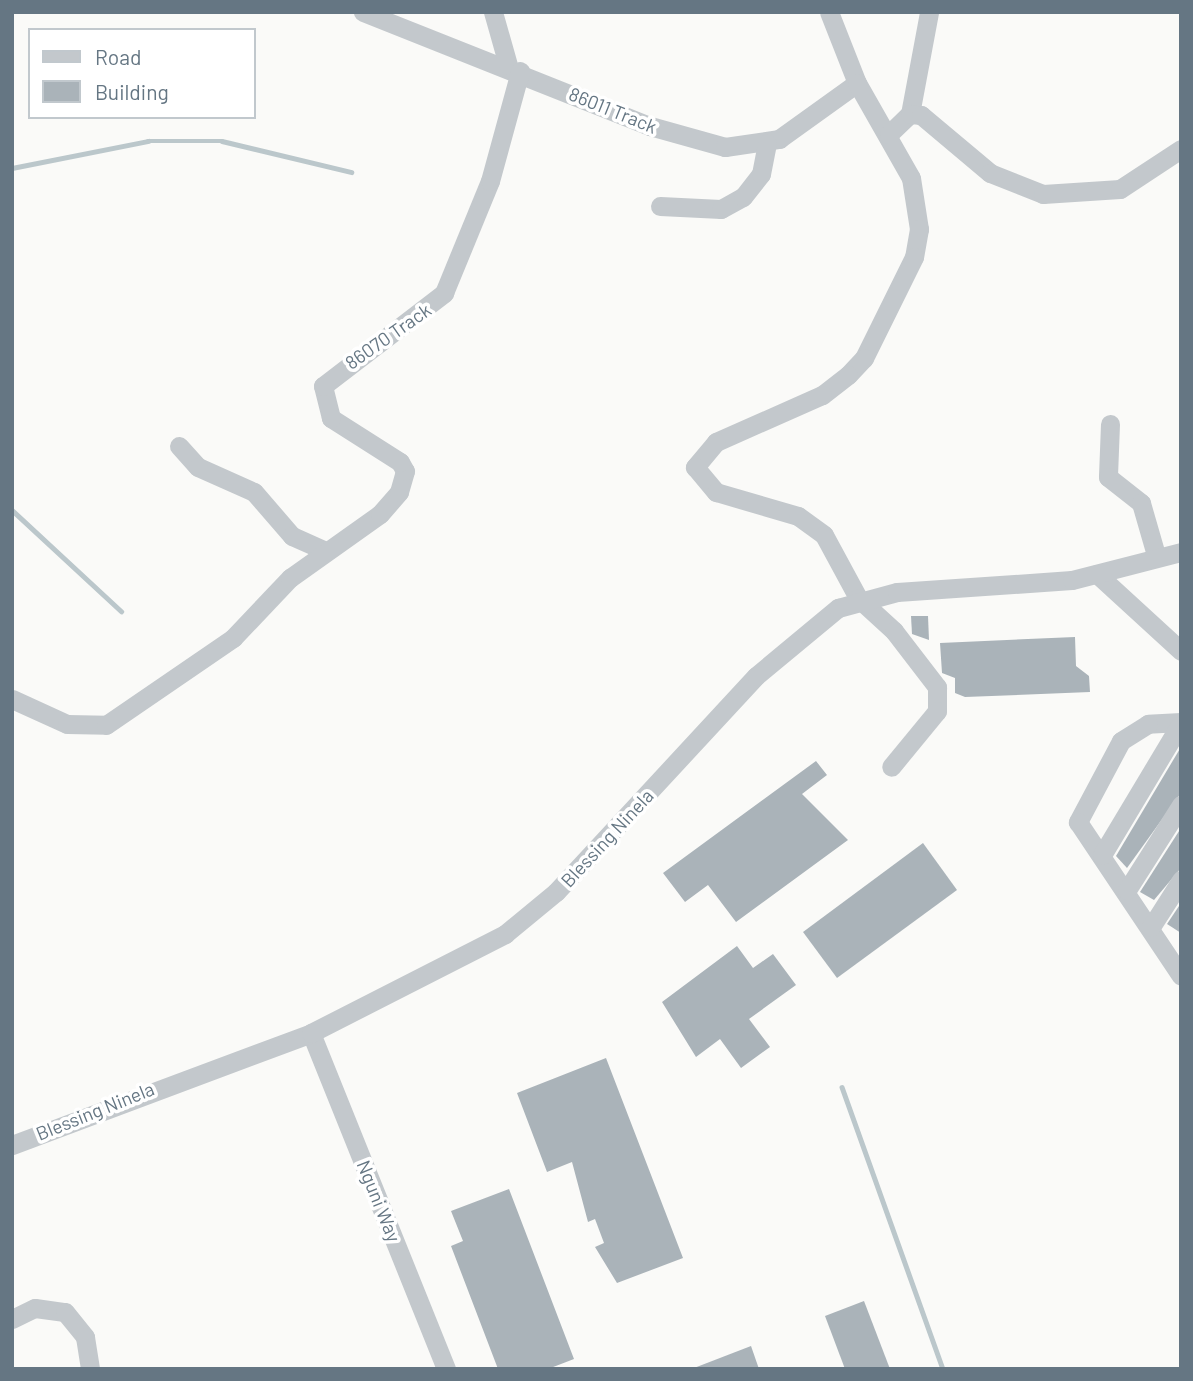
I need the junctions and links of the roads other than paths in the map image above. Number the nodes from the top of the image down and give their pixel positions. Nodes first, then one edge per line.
1 (363, 12) edge
2 (493, 12) edge
3 (829, 12) edge
4 (929, 12) edge
5 (514, 68) junction
6 (857, 83) junction
7 (910, 114) junction
8 (889, 134) junction
9 (767, 144) junction
10 (1181, 149) edge
11 (660, 206) dead end
12 (1110, 424) dead end
13 (179, 446) dead end
14 (325, 551) junction
15 (1181, 552) edge
16 (1156, 555) junction
17 (1097, 574) junction
18 (858, 598) junction
19 (1181, 651) edge
20 (12, 699) edge
21 (1181, 722) edge
22 (891, 767) dead end
23 (1181, 805) edge
24 (1102, 855) junction
25 (1181, 880) edge
26 (1127, 890) junction
27 (1151, 927) junction
28 (1178, 963) edge
29 (311, 1033) junction
30 (12, 1145) edge
31 (12, 1320) edge
32 (90, 1369) edge
33 (446, 1369) edge

1 - 5 street, 86011 Track
2 - 5 street
3 - 6 street
4 - 7 street
5 - 9 street, 86011 Track
5 - 14 street, 86070 Track
6 - 8 street
6 - 9 street
7 - 8 street
7 - 10 street
8 - 18 street
9 - 11 street
12 - 16 street
13 - 14 street
14 - 20 street
15 - 16 street, Blessing Ninela
16 - 17 street, Blessing Ninela
17 - 18 street, Blessing Ninela
17 - 19 street
18 - 22 street
18 - 29 street, Blessing Ninela
21 - 24 street
21 - 24 street
23 - 26 street
24 - 26 street
25 - 27 street
26 - 27 street
27 - 28 street
29 - 30 street, Blessing Ninela
29 - 33 street, Nguni Way
31 - 32 street

